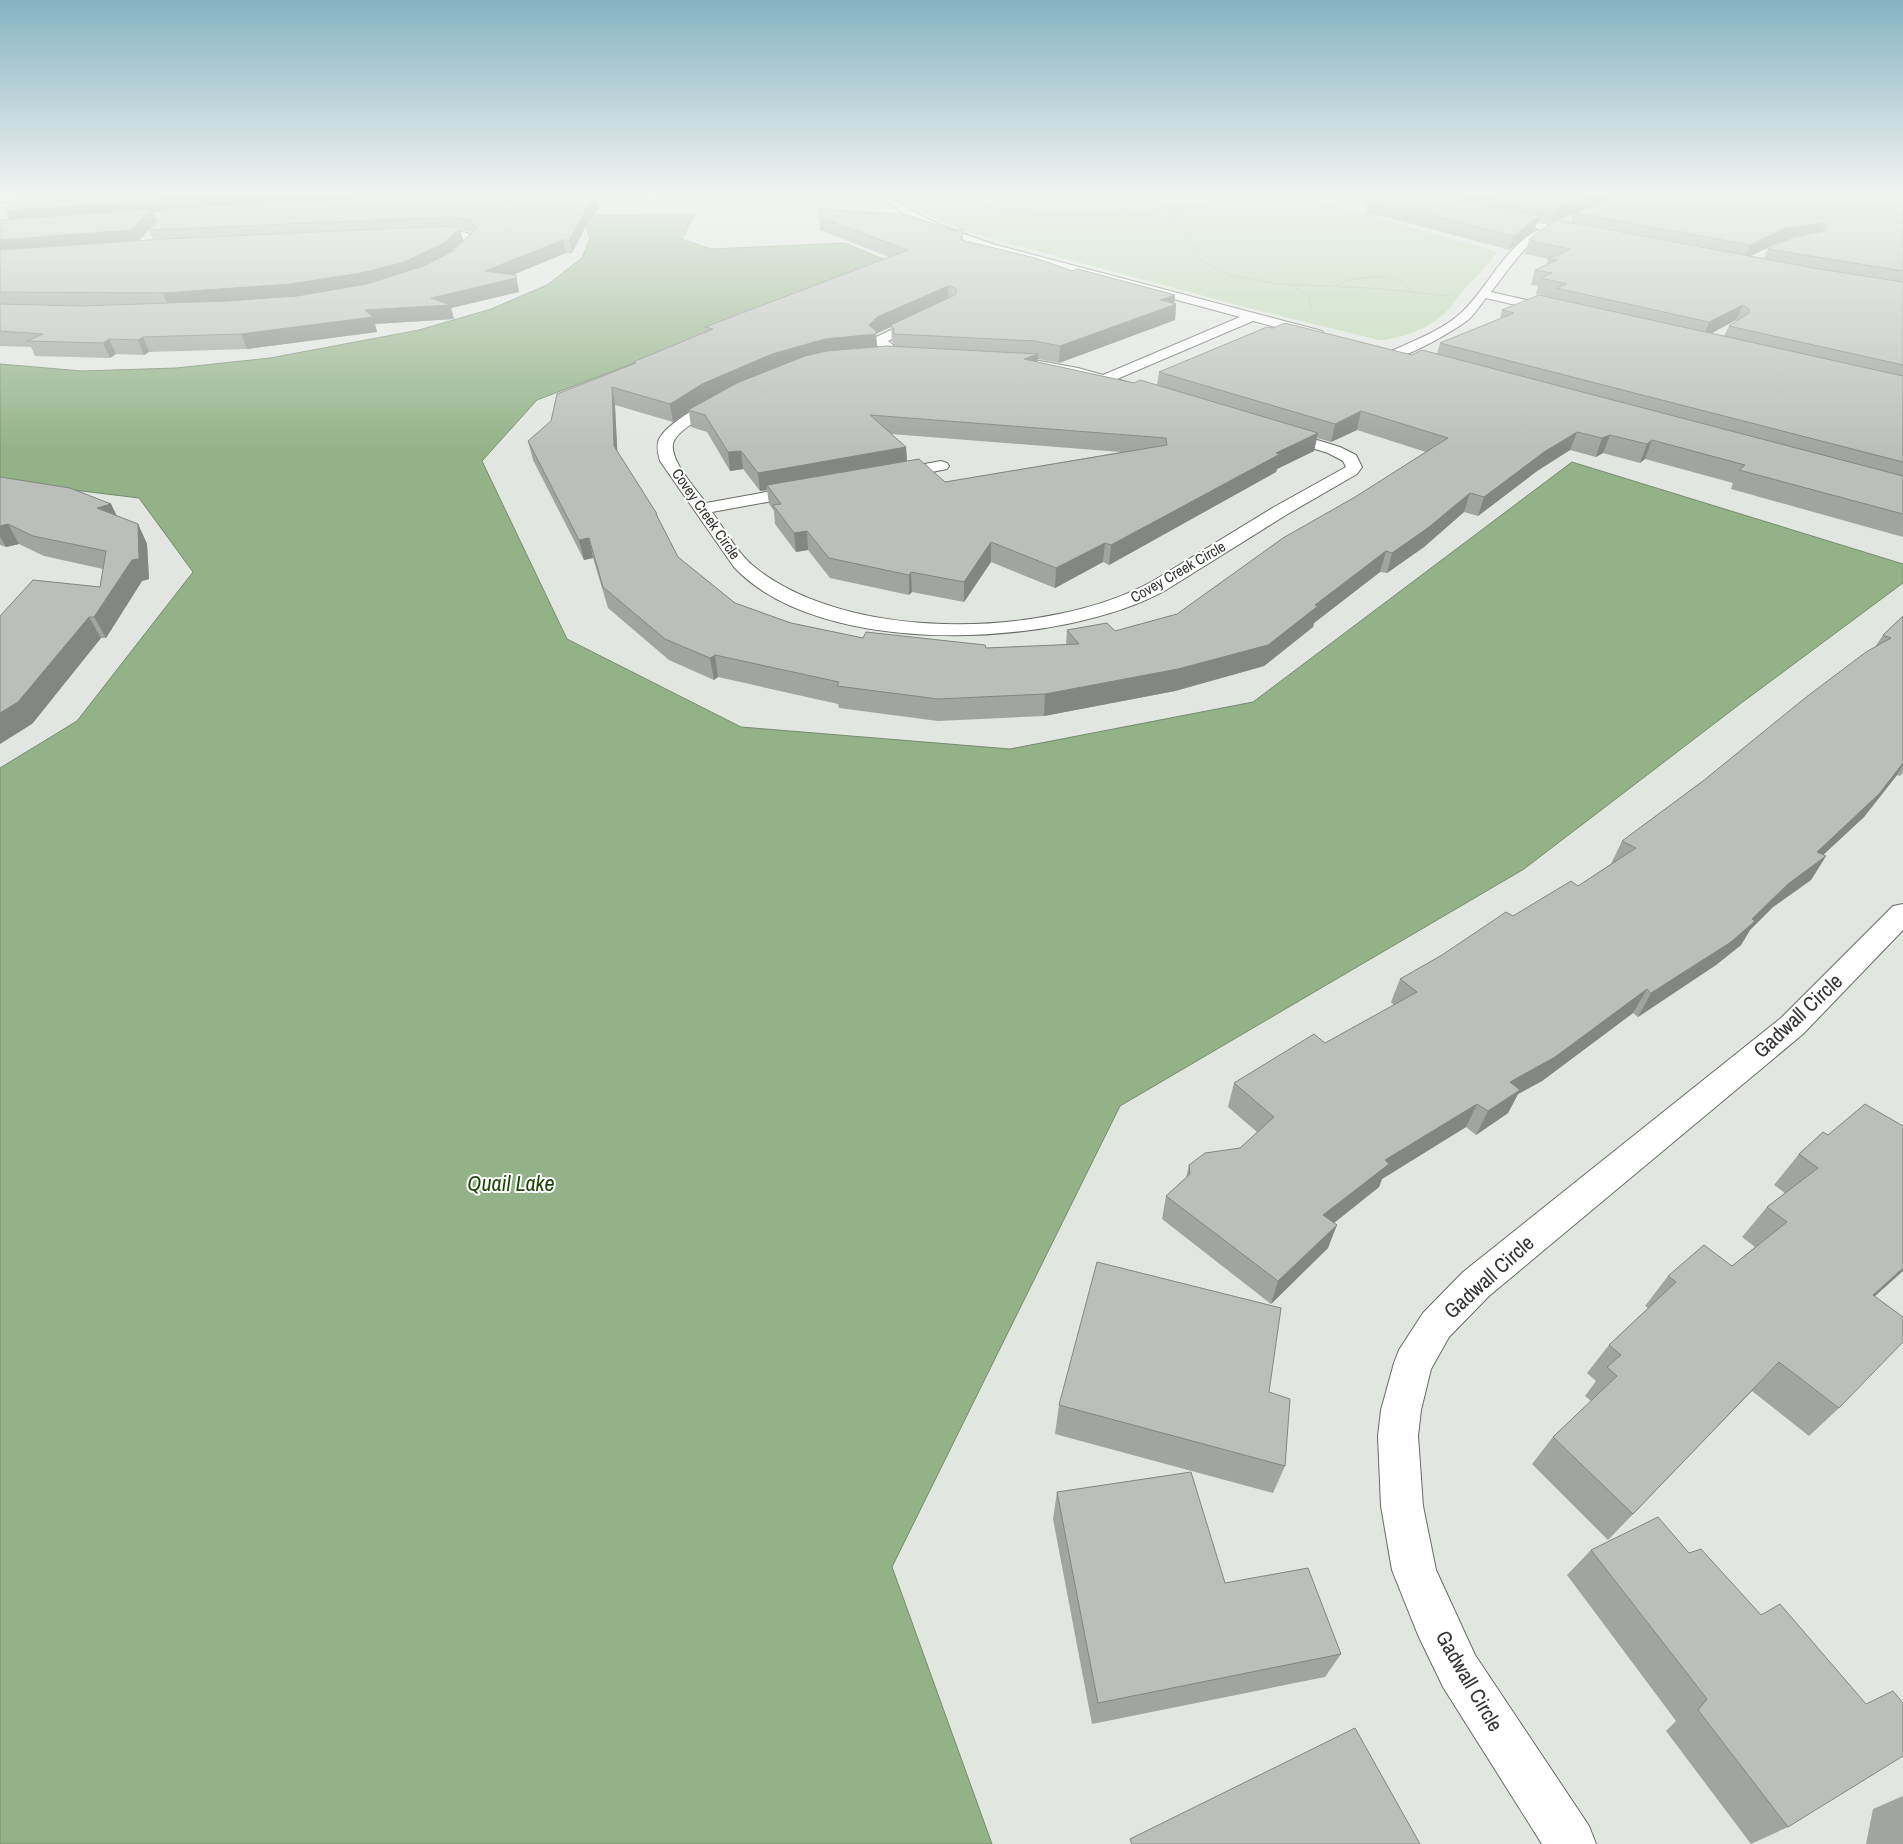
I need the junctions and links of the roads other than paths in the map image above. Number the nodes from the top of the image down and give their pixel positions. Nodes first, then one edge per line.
1 (1117, 280) edge
2 (1494, 280) edge
3 (1483, 294) junction
4 (941, 311) edge
5 (1569, 314) edge
6 (1251, 316) junction
7 (1330, 338) edge
8 (884, 356) junction
9 (1414, 360) edge
10 (1104, 380) junction
11 (941, 466) dead end
12 (874, 478) edge
13 (826, 487) edge
14 (701, 509) junction
15 (1903, 913) edge
16 (1571, 1844) edge

1 - 6 street
2 - 3 street
3 - 5 street
3 - 9 street
4 - 8 street
6 - 7 street
6 - 10 street
8 - 10 street, Covey Creek Circle
8 - 14 street, Covey Creek Circle
10 - 14 street, Covey Creek Circle
11 - 12 street
13 - 14 street
15 - 16 street, Gadwall Circle

